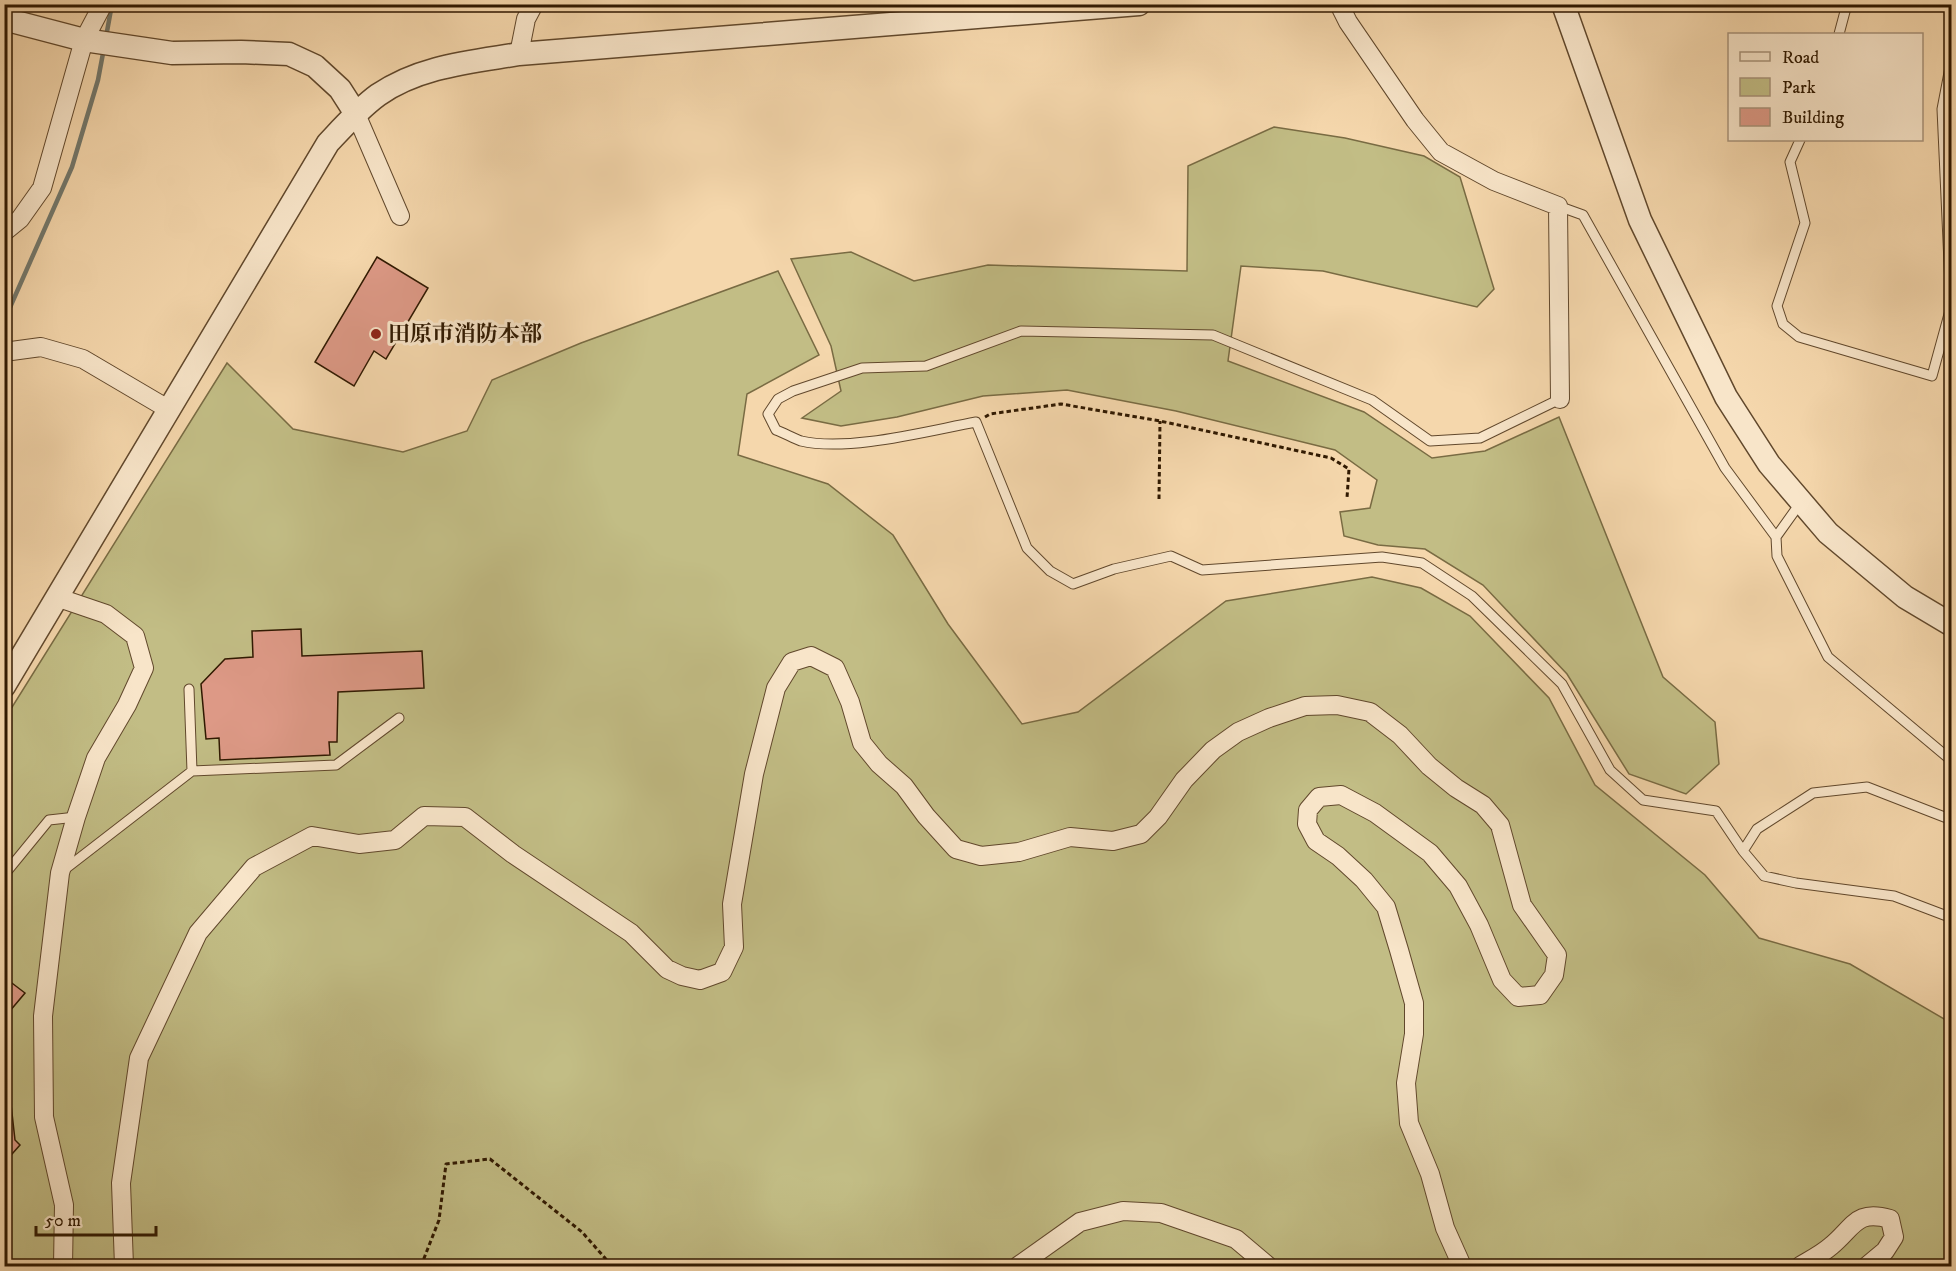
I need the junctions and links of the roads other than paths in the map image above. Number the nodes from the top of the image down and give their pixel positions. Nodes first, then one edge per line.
1 (103, 4) edge
2 (534, 4) edge
3 (1139, 4) edge
4 (1339, 4) edge
5 (1563, 4) edge
6 (1847, 4) edge
7 (4, 19) edge
8 (1839, 33) edge
9 (84, 40) junction
10 (519, 54) junction
11 (1952, 57) edge
12 (356, 114) junction
13 (1800, 141) edge
14 (1558, 206) junction
15 (400, 216) dead end
16 (4, 232) edge
17 (4, 352) edge
18 (1560, 399) joint
19 (168, 409) junction
20 (1801, 502) junction
21 (1776, 537) junction
22 (59, 598) junction
23 (1952, 625) edge
24 (4, 686) edge
25 (189, 689) dead end
26 (399, 718) dead end
27 (1952, 761) edge
28 (192, 771) junction
29 (76, 817) junction
30 (1952, 820) edge
31 (1743, 851) junction
32 (60, 873) junction
33 (4, 875) edge
34 (1952, 918) edge
35 (63, 1266) edge
36 (124, 1266) edge
37 (1018, 1266) edge
38 (1268, 1266) edge
39 (1462, 1266) edge
40 (1800, 1266) edge
41 (1867, 1266) edge

1 - 9 street
2 - 10 street
3 - 10 street
4 - 14 street
5 - 20 street
6 - 8 lane
7 - 9 street
9 - 12 street
9 - 16 street
10 - 12 street
11 - 13 lane
12 - 15 street
12 - 19 street
14 - 18 street
14 - 21 lane
17 - 19 street
18 - 31 lane
19 - 22 street
20 - 21 lane
20 - 23 street
21 - 27 lane
22 - 24 street
22 - 29 street
25 - 28 lane
26 - 28 lane
28 - 32 lane
29 - 32 street
29 - 33 lane
30 - 31 lane
31 - 34 lane
32 - 35 street
36 - 39 street
37 - 38 street
40 - 41 street

